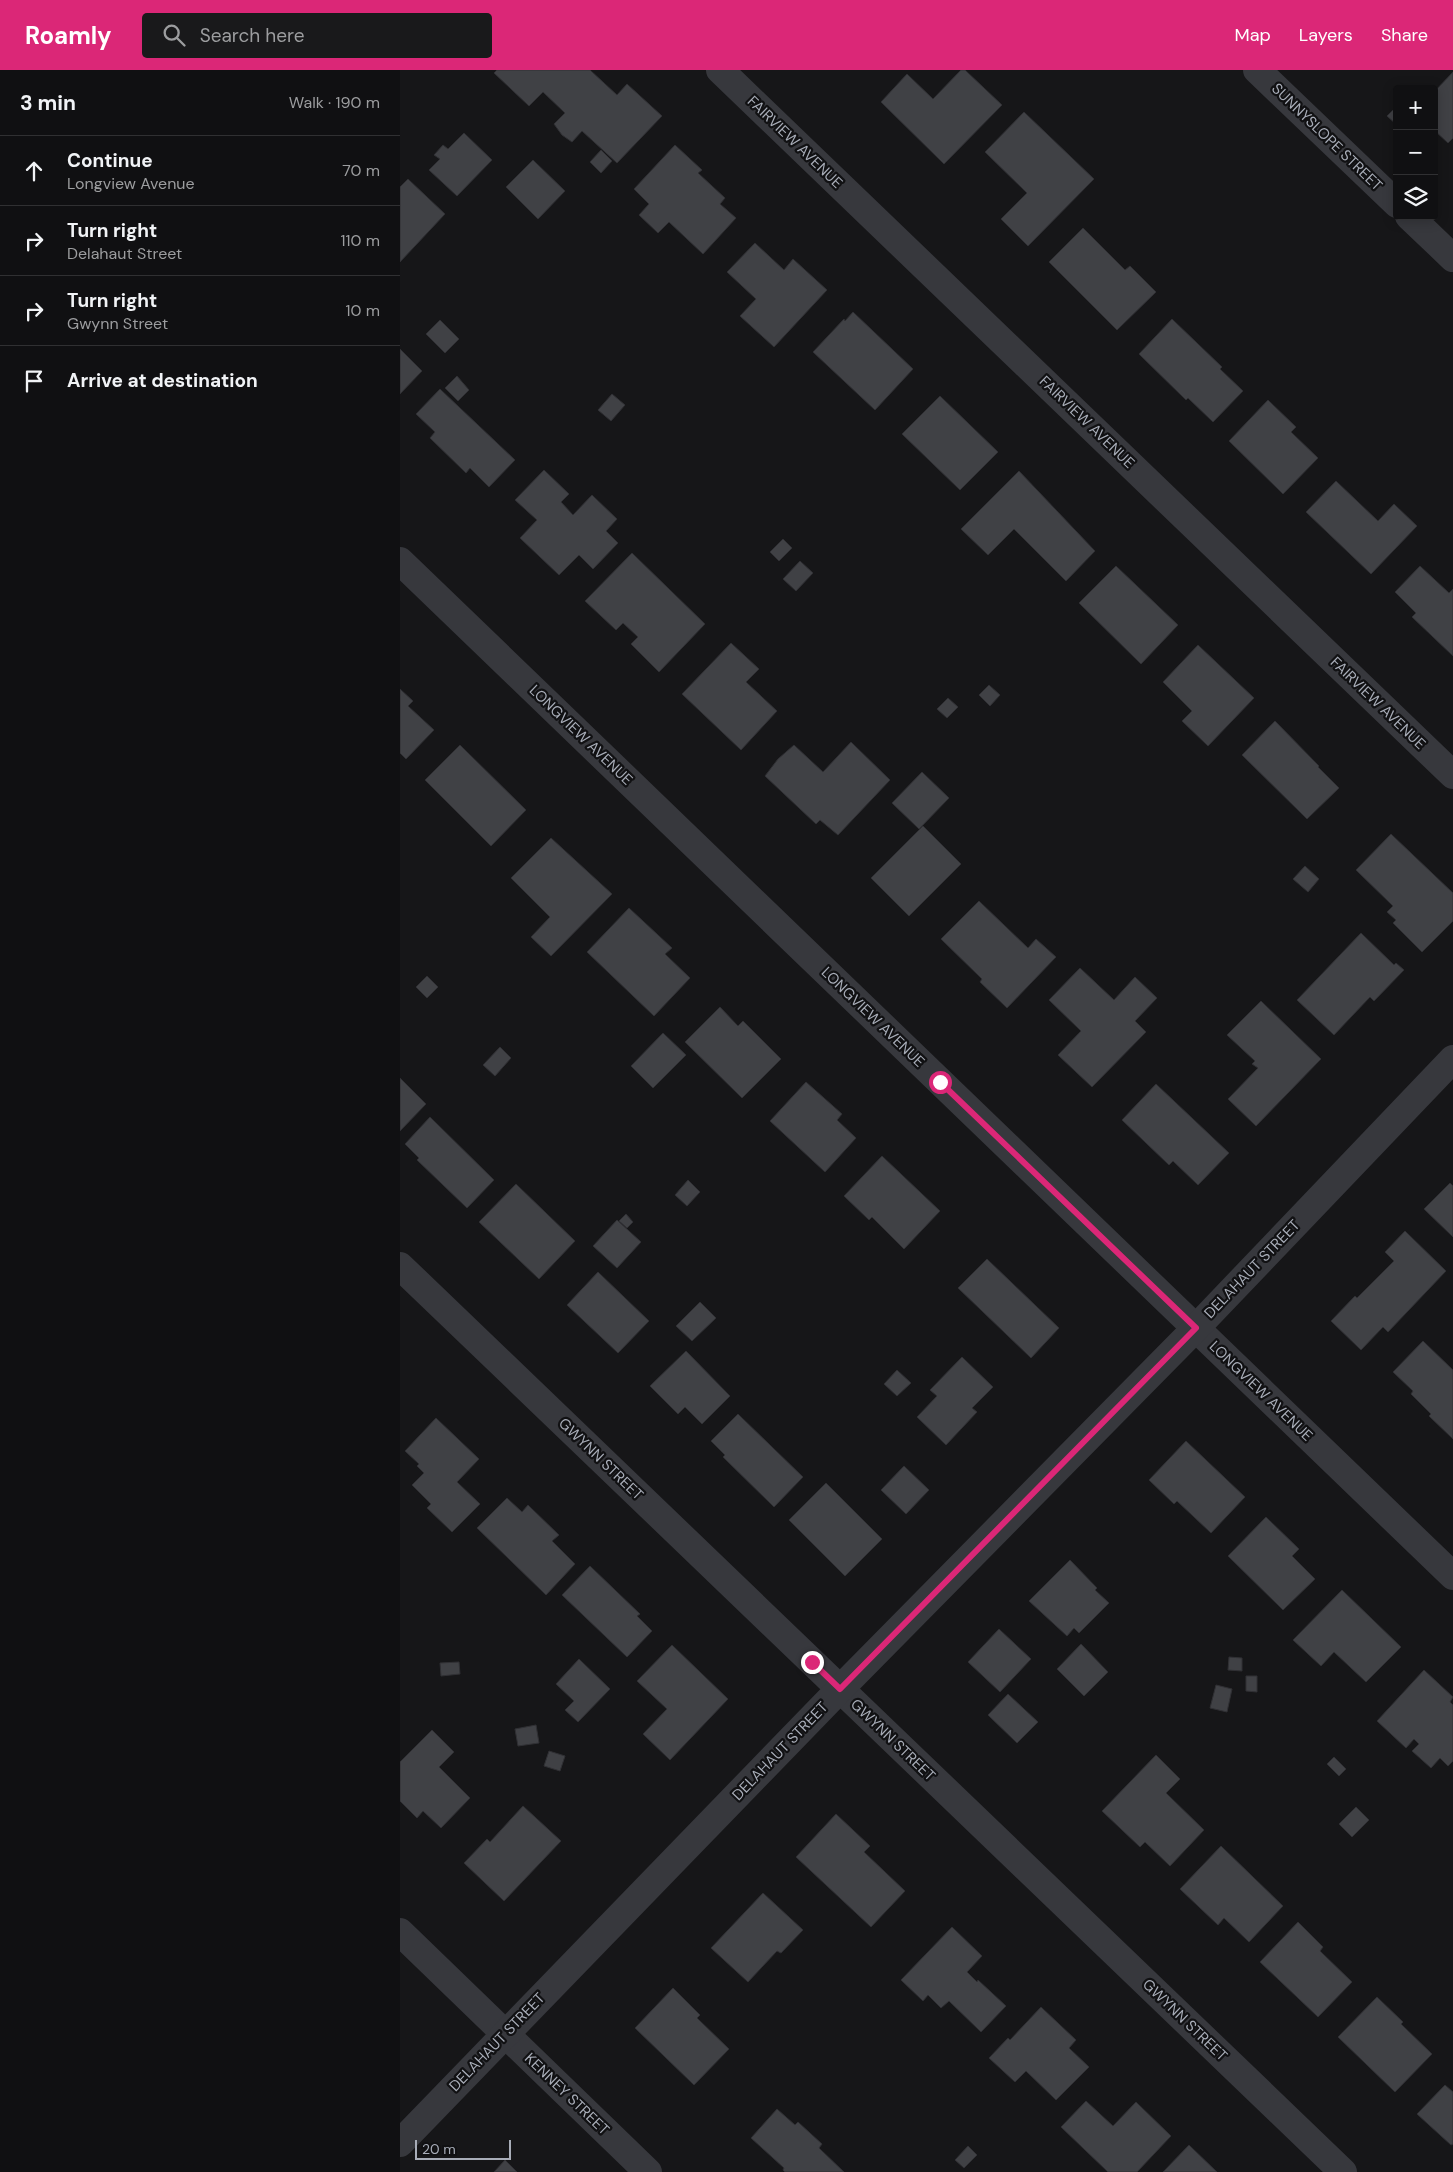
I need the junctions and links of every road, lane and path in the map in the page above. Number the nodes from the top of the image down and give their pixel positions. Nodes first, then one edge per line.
1 (720, 70) edge
2 (1257, 70) edge
3 (1393, 200) edge
4 (1413, 220) edge
5 (1453, 258) edge
6 (400, 561) edge
7 (1453, 775) edge
8 (1453, 1059) edge
9 (400, 1266) edge
10 (1196, 1328) junction
11 (1453, 1576) edge
12 (840, 1689) junction
13 (400, 1932) edge
14 (505, 2034) junction
15 (400, 2143) edge
16 (648, 2172) edge
17 (1344, 2172) edge

1 - 7 street, FAIRVIEW AVENUE
2 - 3 street, SUNNYSLOPE STREET
4 - 5 street
6 - 10 street, LONGVIEW AVENUE
8 - 10 street, DELAHAUT STREET
9 - 12 street, GWYNN STREET
10 - 11 street, LONGVIEW AVENUE
10 - 12 street, DELAHAUT STREET
12 - 14 street, DELAHAUT STREET
12 - 17 street, GWYNN STREET
13 - 14 street, KENNEY STREET
14 - 15 street, DELAHAUT STREET
14 - 16 street, KENNEY STREET

